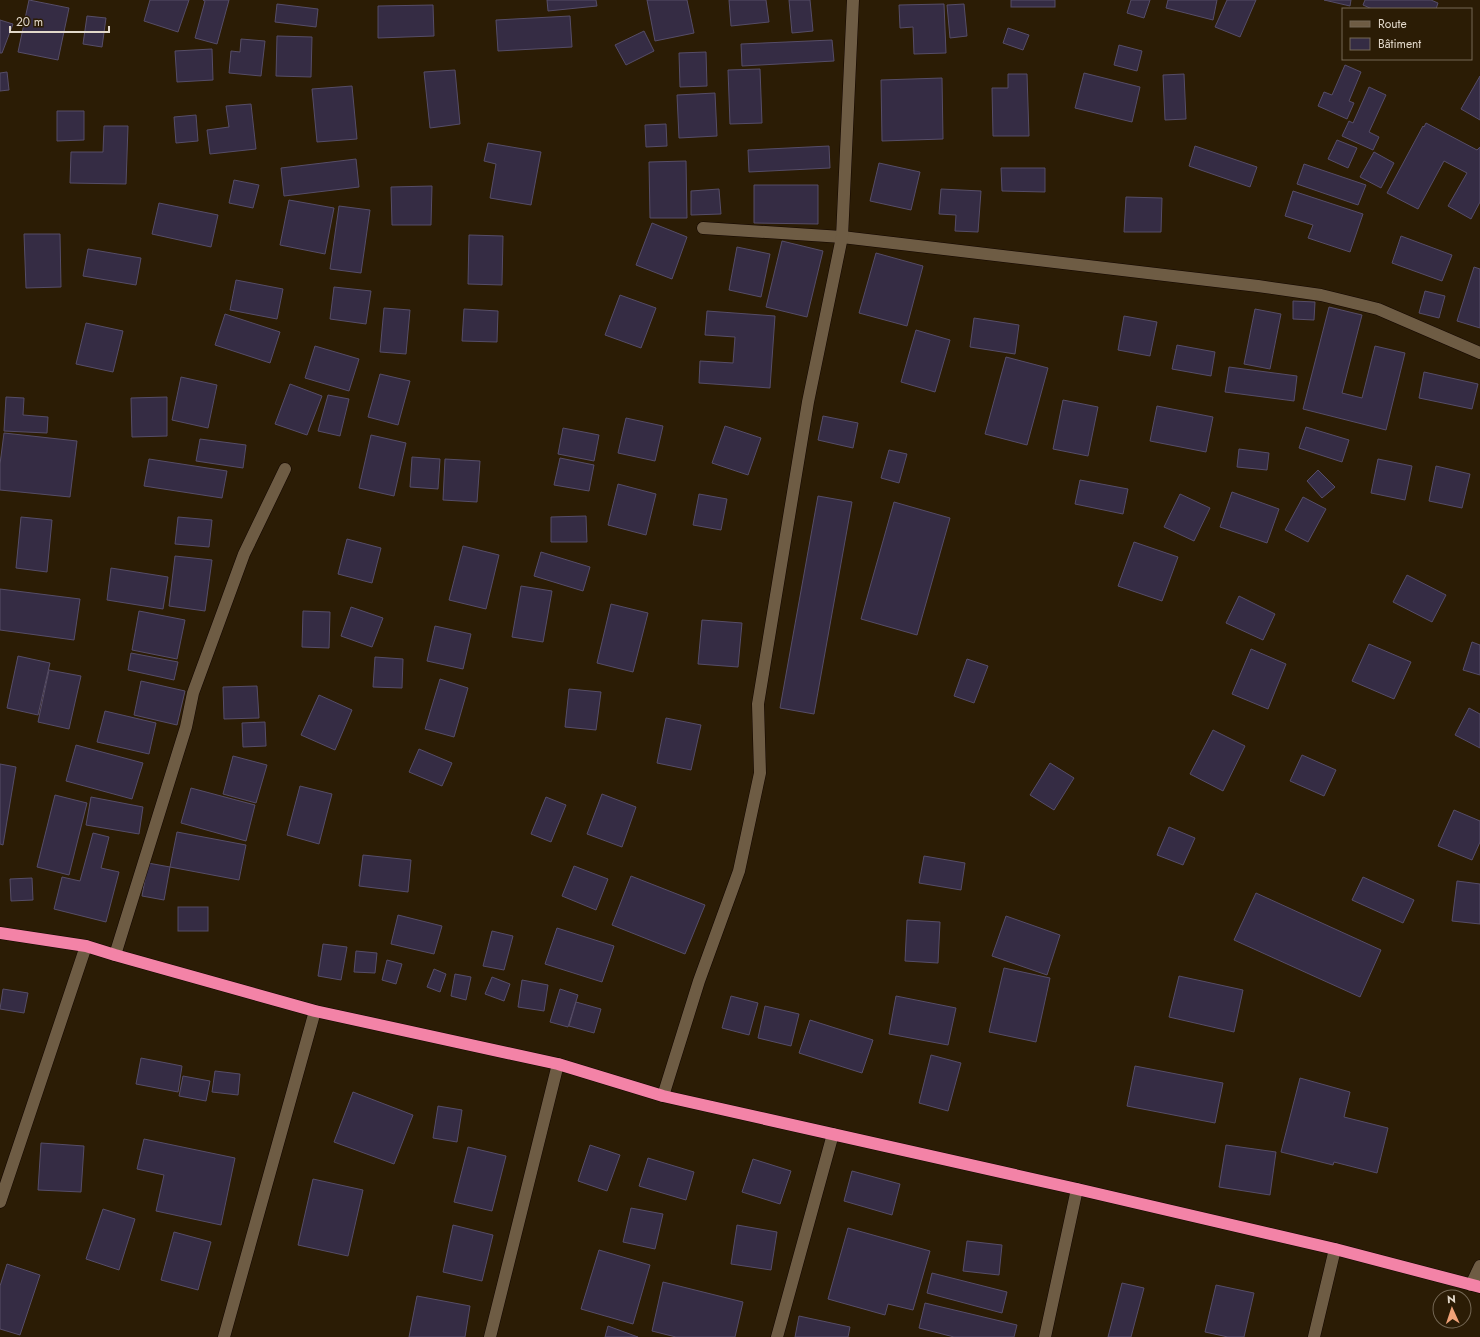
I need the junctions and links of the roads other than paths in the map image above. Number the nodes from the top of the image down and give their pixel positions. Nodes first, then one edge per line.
1 (853, 0) edge
2 (703, 228) dead end
3 (842, 237) junction
4 (1480, 353) edge
5 (285, 469) dead end
6 (0, 933) edge
7 (86, 946) junction
8 (115, 955) junction
9 (315, 1011) junction
10 (558, 1064) junction
11 (662, 1096) junction
12 (833, 1134) junction
13 (1077, 1189) junction
14 (0, 1202) edge
15 (1335, 1249) junction
16 (1480, 1266) edge
17 (1476, 1286) edge
18 (224, 1337) edge
19 (490, 1337) edge
20 (777, 1337) edge
21 (1045, 1337) edge
22 (1314, 1337) edge

1 - 3 street
2 - 3 street
3 - 4 street
3 - 11 street
5 - 8 street
6 - 7 highway
7 - 8 highway
7 - 14 street
8 - 9 highway
9 - 10 highway
9 - 18 street
10 - 11 highway
10 - 19 street
11 - 12 highway
12 - 13 highway
12 - 20 street
13 - 15 highway
13 - 21 street
15 - 17 highway
15 - 22 street
16 - 17 street

